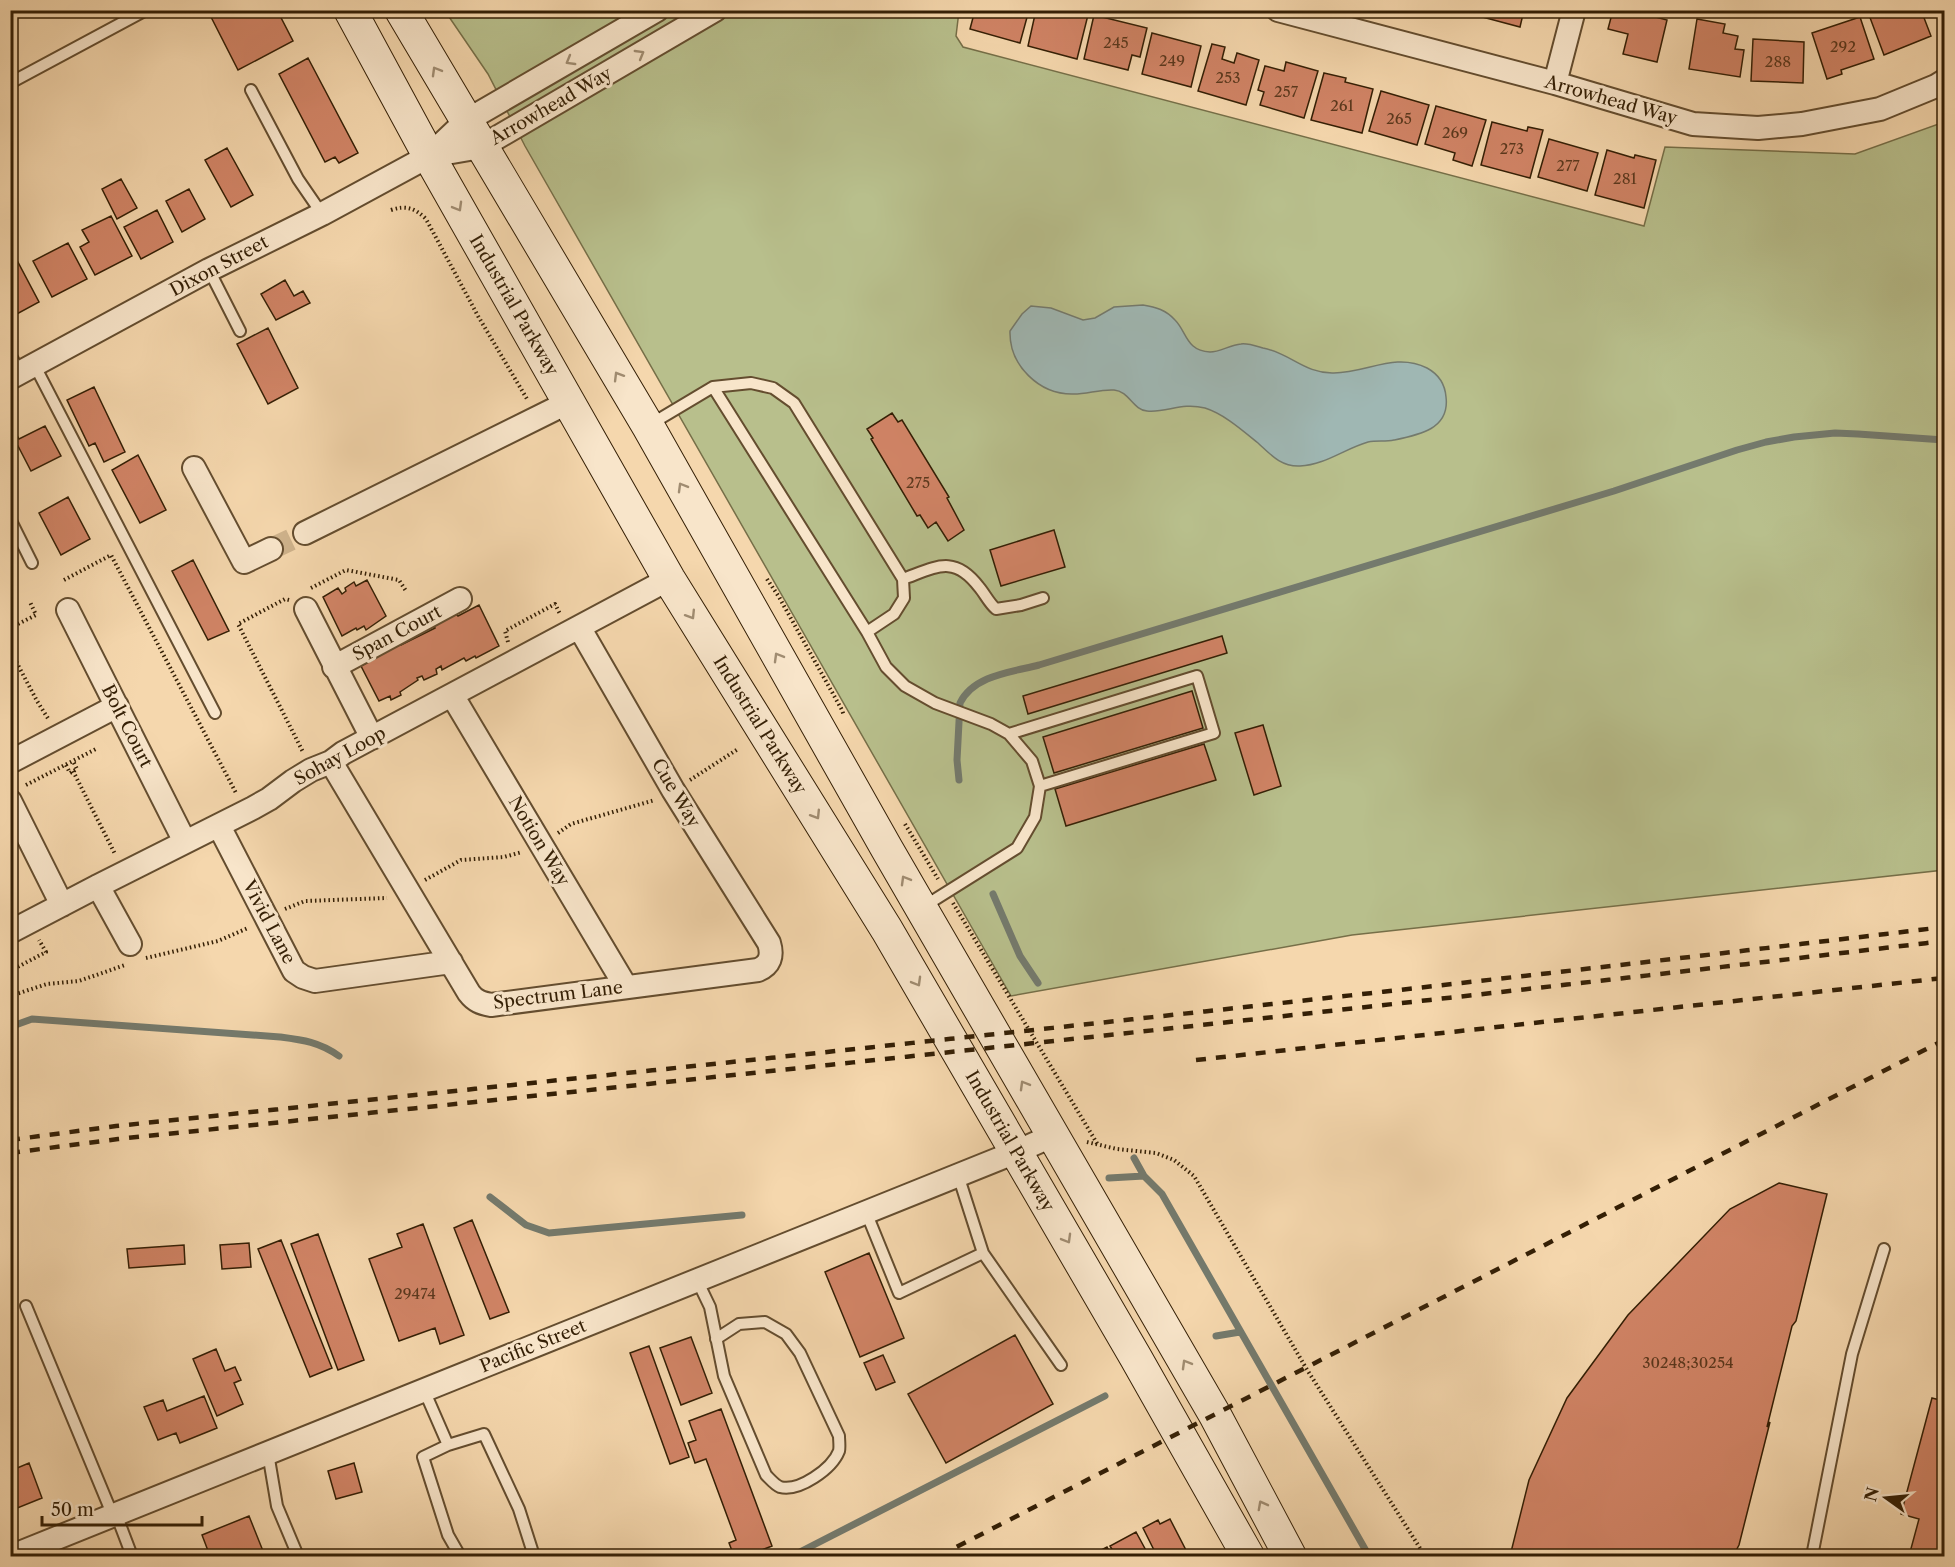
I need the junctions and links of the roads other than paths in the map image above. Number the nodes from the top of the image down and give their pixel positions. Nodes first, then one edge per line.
1 (146, 10) edge
2 (350, 10) edge
3 (401, 10) edge
4 (657, 10) edge
5 (715, 10) edge
6 (1278, 10) edge
7 (1574, 10) edge
8 (1944, 81) edge
9 (1556, 82) junction
10 (10, 84) edge
11 (251, 90) dead end
12 (473, 134) junction
13 (429, 156) junction
14 (322, 214) junction
15 (209, 270) junction
16 (240, 331) dead end
17 (19, 368) edge
18 (713, 387) junction
19 (569, 402) junction
20 (648, 426) junction
21 (194, 468) dead end
22 (10, 519) edge
23 (305, 533) tunnel mouth
24 (271, 549) tunnel mouth
25 (32, 563) dead end
26 (669, 579) junction
27 (903, 579) junction
28 (1043, 598) dead end
29 (460, 599) dead end
30 (306, 609) dead end
31 (68, 610) dead end
32 (579, 627) junction
33 (867, 632) junction
34 (334, 667) junction
35 (452, 695) junction
36 (117, 706) junction
37 (215, 713) dead end
38 (1009, 734) junction
39 (372, 738) junction
40 (10, 762) edge
41 (331, 762) junction
42 (1040, 786) junction
43 (18, 793) edge
44 (219, 826) junction
45 (184, 842) junction
46 (98, 886) junction
47 (62, 905) junction
48 (921, 908) junction
49 (10, 932) edge
50 (130, 944) dead end
51 (770, 959) joint
52 (451, 962) junction
53 (627, 987) junction
54 (1054, 1136) junction
55 (1016, 1152) junction
56 (958, 1175) junction
57 (866, 1212) junction
58 (1884, 1248) dead end
59 (983, 1253) junction
60 (697, 1280) junction
61 (26, 1306) dead end
62 (716, 1340) junction
63 (1061, 1365) dead end
64 (424, 1390) junction
65 (448, 1445) junction
66 (268, 1453) junction
67 (115, 1515) junction
68 (12, 1557) edge
69 (132, 1557) edge
70 (298, 1557) edge
71 (460, 1557) edge
72 (534, 1557) edge
73 (1248, 1557) edge
74 (1290, 1557) edge
75 (1812, 1557) edge

1 - 10 lane
2 - 13 main road, Industrial Parkway
12 -> 3 main road
4 -> 12 street, Arrowhead Way
12 -> 5 street, Arrowhead Way
6 - 9 street, Arrowhead Way
7 - 9 street
8 - 9 street, Arrowhead Way
11 - 14 lane
12 - 13 street, Arrowhead Way
20 -> 12 main road
13 - 14 street, Dixon Street
13 -> 19 main road, Industrial Parkway
14 - 15 street, Dixon Street
15 - 16 lane
15 - 17 street, Dixon Street
17 - 37 lane
18 - 20 lane
18 - 27 lane
18 - 33 lane
19 - 23 street
19 - 26 main road, Industrial Parkway
48 -> 20 main road
21 - 24 street
22 - 25 lane
26 - 32 street, Sohay Loop
26 -> 55 main road, Industrial Parkway
27 - 28 lane
27 - 33 lane
29 - 34 street, Span Court
30 - 34 street, Span Court
31 - 36 street, Bolt Court
32 - 35 street, Sohay Loop
32 - 51 street, Cue Way
33 - 38 lane
34 - 39 street, Span Court
35 - 39 street, Sohay Loop
35 - 53 street, Notion Way
36 - 40 street
36 - 45 street, Bolt Court
38 - 42 lane
38 - 42 lane
39 - 41 street, Sohay Loop
41 - 44 street, Sohay Loop
41 - 52 street, Spectrum Lane
42 - 48 lane
43 - 47 street
44 - 45 street, Sohay Loop
44 - 52 street, Vivid Lane
45 - 46 street, Sohay Loop
46 - 47 street, Sohay Loop
46 - 50 street
47 - 49 street, Sohay Loop
54 -> 48 main road
51 - 53 street, Spectrum Lane
52 - 53 street, Spectrum Lane
54 - 55 street, Pacific Street
74 -> 54 main road
55 - 56 street, Pacific Street
55 -> 73 main road, Industrial Parkway
56 - 57 street, Pacific Street
56 - 59 lane
57 - 59 lane
57 - 60 street, Pacific Street
58 - 75 lane
59 - 63 lane
60 - 62 lane
60 - 64 street, Pacific Street
61 - 67 lane
62 - 62 lane
64 - 65 lane
64 - 66 street, Pacific Street
65 - 71 lane
65 - 72 lane
66 - 67 street, Pacific Street
66 - 70 lane
67 - 68 street, Pacific Street
67 - 69 lane

